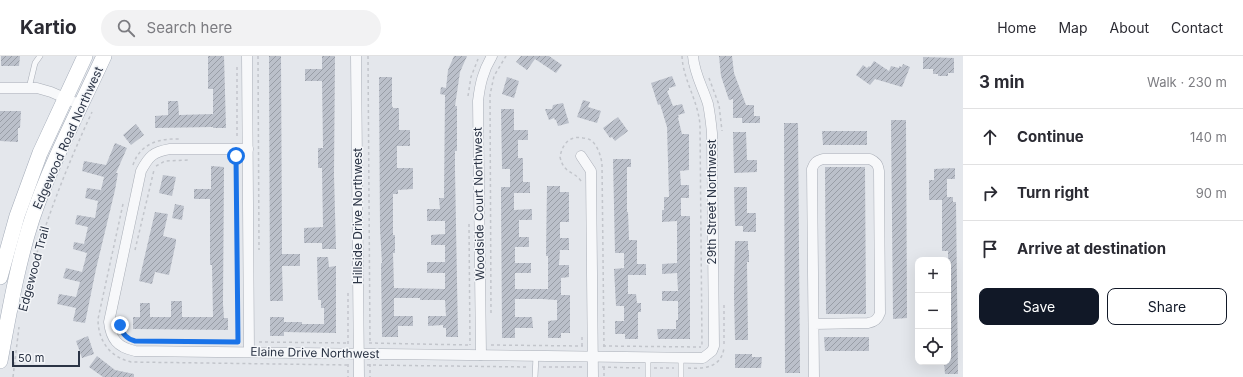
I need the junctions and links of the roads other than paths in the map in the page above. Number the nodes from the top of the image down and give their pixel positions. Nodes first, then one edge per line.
1 (40, 56) edge
2 (85, 56) edge
3 (104, 56) edge
4 (247, 56) edge
5 (356, 56) edge
6 (492, 56) edge
7 (693, 56) edge
8 (0, 88) edge
9 (28, 88) junction
10 (66, 99) junction
11 (87, 108) junction
12 (248, 149) junction
13 (581, 156) dead end
14 (0, 277) edge
15 (814, 324) junction
16 (706, 350) joint
17 (249, 352) junction
18 (359, 354) junction
19 (481, 355) junction
20 (536, 356) junction
21 (593, 356) junction
22 (648, 357) junction
23 (680, 358) junction
24 (0, 361) edge
25 (359, 377) edge
26 (535, 377) edge
27 (593, 377) edge
28 (648, 377) edge
29 (681, 377) edge
30 (814, 377) edge

1 - 9 lane
2 - 10 main road, Edgewood Road Northwest
3 - 11 main road, Edgewood Road Northwest
4 - 12 street
5 - 18 street, Hillside Drive Northwest
6 - 19 street, Woodside Court Northwest
7 - 16 street, 29th Street Northwest
8 - 9 street
9 - 10 street
10 - 11 street
10 - 14 main road, Edgewood Road Northwest
11 - 24 main road, Edgewood Road Northwest
12 - 17 street
12 - 17 street, Elaine Drive Northwest
13 - 21 street
15 - 15 street
15 - 30 street
16 - 23 street, Elaine Drive Northwest
17 - 18 street, Elaine Drive Northwest
18 - 19 street, Elaine Drive Northwest
18 - 25 street, Hillside Drive Northwest
19 - 20 street, Elaine Drive Northwest
20 - 21 street, Elaine Drive Northwest
20 - 26 lane
21 - 22 street, Elaine Drive Northwest
21 - 27 street
22 - 23 street, Elaine Drive Northwest
22 - 28 lane
23 - 29 lane

